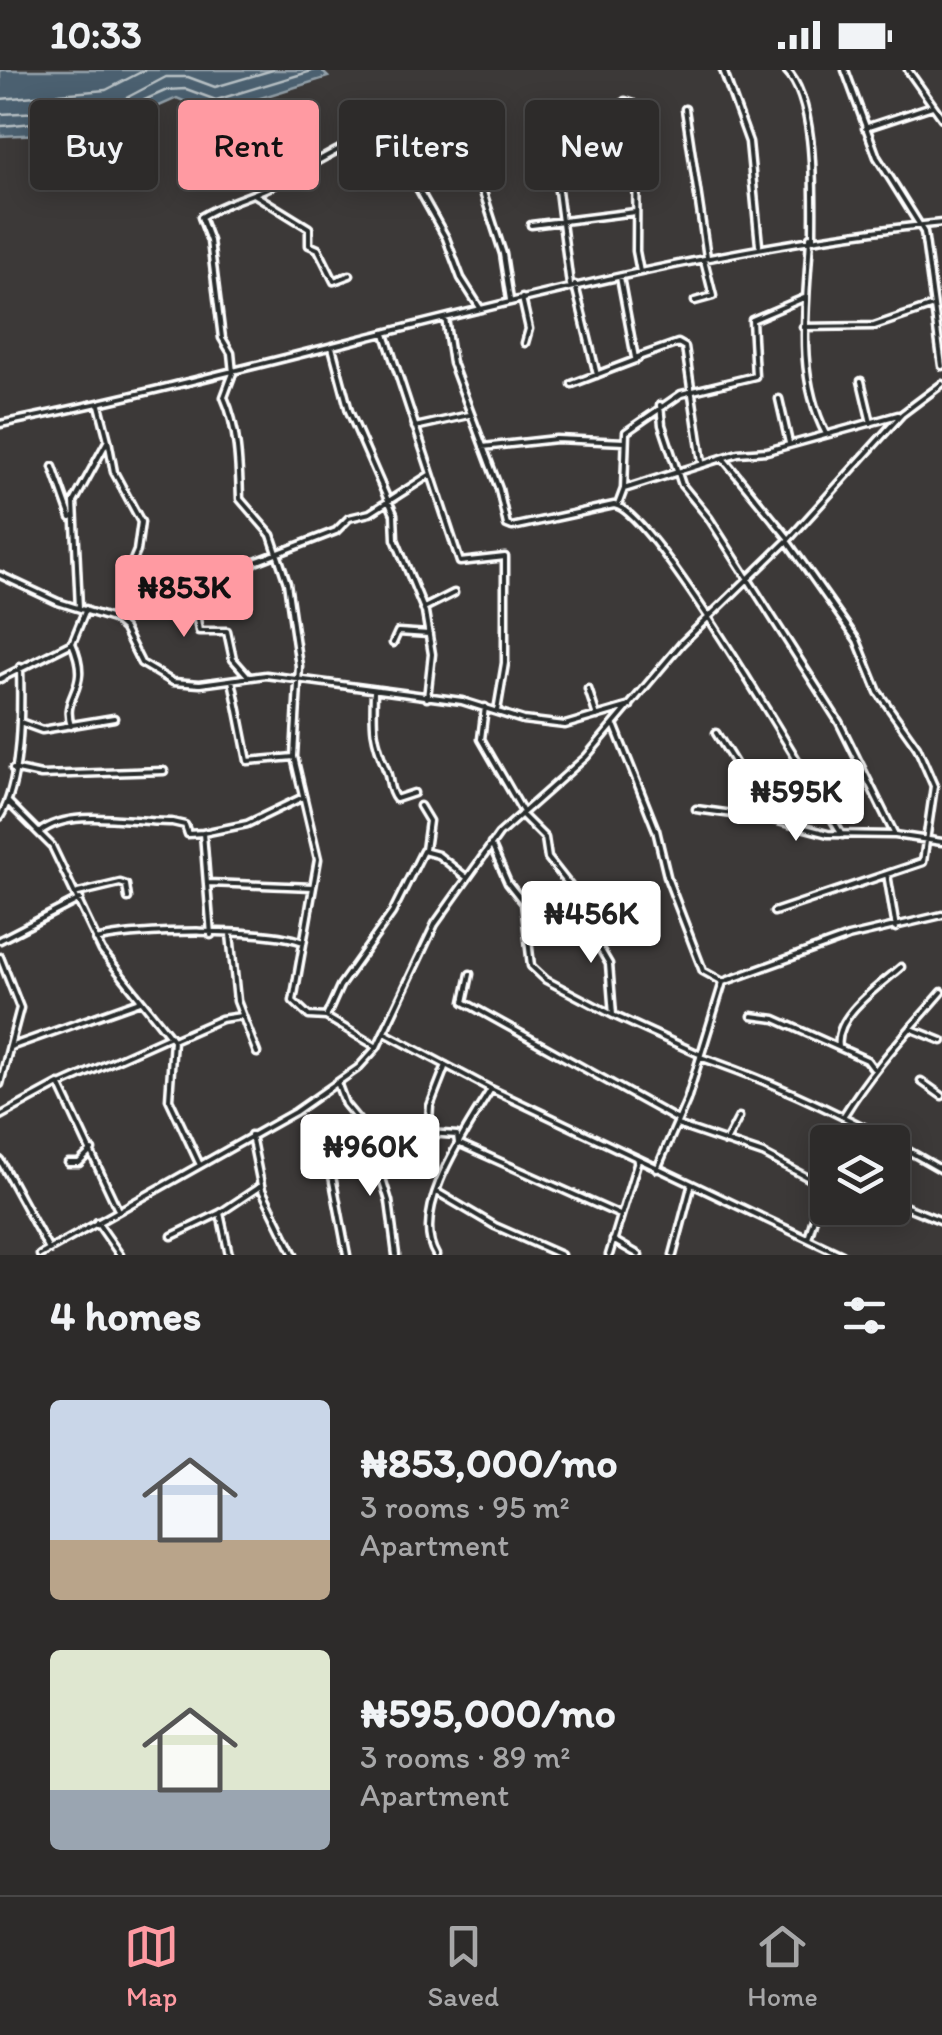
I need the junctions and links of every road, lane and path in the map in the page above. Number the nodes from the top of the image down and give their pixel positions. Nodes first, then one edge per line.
1 (723, 70) edge
2 (786, 70) edge
3 (844, 70) edge
4 (908, 70) edge
5 (942, 105) edge
6 (934, 108) junction
7 (684, 109) dead end
8 (942, 118) edge
9 (865, 128) junction
10 (339, 149) edge
11 (419, 190) edge
12 (482, 190) edge
13 (559, 190) edge
14 (638, 190) edge
15 (254, 194) junction
16 (636, 212) junction
17 (564, 223) junction
18 (942, 223) edge
19 (531, 225) dead end
20 (921, 225) junction
21 (812, 237) junction
22 (759, 246) junction
23 (705, 258) junction
24 (640, 272) junction
25 (350, 275) dead end
26 (620, 277) junction
27 (573, 286) junction
28 (522, 298) junction
29 (804, 298) junction
30 (510, 300) junction
31 (695, 301) dead end
32 (932, 306) junction
33 (480, 308) junction
34 (445, 318) junction
35 (804, 326) junction
36 (384, 334) junction
37 (525, 343) dead end
38 (332, 348) junction
39 (638, 359) junction
40 (942, 366) edge
41 (233, 372) junction
42 (597, 374) junction
43 (861, 381) dead end
44 (572, 384) dead end
45 (942, 384) edge
46 (690, 391) junction
47 (778, 400) dead end
48 (660, 404) junction
49 (99, 405) junction
50 (470, 414) junction
51 (900, 416) junction
52 (872, 423) junction
53 (0, 424) edge
54 (415, 427) junction
55 (826, 436) junction
56 (108, 440) junction
57 (622, 440) junction
58 (790, 444) junction
59 (483, 447) junction
60 (727, 458) junction
61 (702, 464) junction
62 (52, 467) dead end
63 (431, 474) junction
64 (676, 474) junction
65 (624, 490) junction
66 (389, 502) junction
67 (618, 505) junction
68 (73, 519) junction
69 (788, 540) junction
70 (274, 554) junction
71 (0, 575) edge
72 (748, 577) junction
73 (454, 593) dead end
74 (194, 601) junction
75 (133, 607) junction
76 (82, 608) junction
77 (424, 608) junction
78 (708, 618) junction
79 (119, 623) junction
80 (429, 634) junction
81 (72, 643) junction
82 (394, 643) dead end
83 (20, 667) junction
84 (248, 676) junction
85 (0, 679) edge
86 (298, 679) junction
87 (232, 680) junction
88 (588, 689) dead end
89 (374, 691) junction
90 (427, 698) junction
91 (482, 706) junction
92 (630, 706) junction
93 (497, 711) junction
94 (608, 714) junction
95 (597, 717) junction
96 (114, 718) dead end
97 (20, 722) junction
98 (616, 725) junction
99 (72, 726) junction
100 (716, 732) dead end
101 (294, 756) junction
102 (13, 769) junction
103 (164, 772) dead end
104 (934, 786) junction
105 (942, 787) edge
106 (414, 793) dead end
107 (303, 797) junction
108 (8, 802) junction
109 (420, 806) dead end
110 (696, 809) dead end
111 (522, 813) junction
112 (0, 817) edge
113 (770, 819) junction
114 (38, 833) junction
115 (203, 833) junction
116 (842, 835) junction
117 (895, 835) junction
118 (930, 842) junction
119 (942, 842) edge
120 (491, 844) junction
121 (425, 850) junction
122 (887, 874) junction
123 (468, 878) junction
124 (208, 882) junction
125 (314, 888) junction
126 (79, 896) junction
127 (128, 898) dead end
128 (774, 912) dead end
129 (942, 915) edge
130 (896, 928) junction
131 (212, 934) junction
132 (230, 934) junction
133 (0, 940) edge
134 (96, 940) junction
135 (303, 942) junction
136 (0, 956) edge
137 (901, 967) dead end
138 (470, 974) dead end
139 (723, 982) junction
140 (942, 992) edge
141 (140, 1001) junction
142 (613, 1015) junction
143 (241, 1016) junction
144 (752, 1016) dead end
145 (326, 1017) junction
146 (912, 1029) junction
147 (384, 1034) junction
148 (172, 1038) junction
149 (942, 1041) edge
150 (839, 1046) junction
151 (10, 1047) junction
152 (378, 1047) junction
153 (257, 1053) dead end
154 (3, 1054) edge
155 (700, 1056) junction
156 (446, 1065) junction
157 (873, 1068) junction
158 (921, 1082) dead end
159 (0, 1084) edge
160 (60, 1085) junction
161 (338, 1085) junction
162 (491, 1089) junction
163 (942, 1096) edge
164 (844, 1115) junction
165 (0, 1116) edge
166 (739, 1117) dead end
167 (678, 1122) junction
168 (251, 1135) junction
169 (370, 1140) junction
170 (726, 1142) junction
171 (458, 1143) junction
172 (92, 1150) junction
173 (0, 1160) edge
174 (638, 1160) junction
175 (68, 1163) dead end
176 (198, 1163) junction
177 (657, 1169) junction
178 (942, 1170) edge
179 (810, 1179) edge
180 (692, 1185) junction
181 (260, 1186) junction
182 (437, 1192) junction
183 (910, 1209) edge
184 (118, 1210) junction
185 (220, 1213) junction
186 (620, 1216) junction
187 (942, 1221) edge
188 (97, 1222) junction
189 (812, 1225) edge
190 (172, 1236) dead end
191 (808, 1239) junction
192 (612, 1240) junction
193 (49, 1249) junction
194 (40, 1255) edge
195 (120, 1255) edge
196 (229, 1255) edge
197 (294, 1255) edge
198 (347, 1255) edge
199 (396, 1255) edge
200 (436, 1255) edge
201 (561, 1255) edge
202 (609, 1255) edge
203 (639, 1255) edge
204 (673, 1255) edge
205 (842, 1255) edge

1 - 22 street
2 - 21 street
3 - 9 street
4 - 6 street
5 - 6 street
6 - 8 street
6 - 9 street
7 - 23 street
9 - 20 street
10 - 15 street
11 - 33 street
12 - 30 street
13 - 17 street
14 - 16 street
15 - 25 street
15 - 41 street
16 - 17 street
16 - 24 street
17 - 19 street
17 - 27 street
18 - 20 street
20 - 21 street
20 - 32 street
21 - 22 street
21 - 29 street
22 - 23 street
23 - 24 street
23 - 31 street
24 - 26 street
26 - 27 street
26 - 39 street
27 - 28 street
27 - 42 street
28 - 30 street
28 - 37 street
29 - 35 street
29 - 46 street
30 - 33 street
32 - 35 street
32 - 40 street
33 - 34 street
34 - 36 street
34 - 50 street
35 - 55 street
36 - 38 street
36 - 54 street
38 - 41 street
38 - 66 street
39 - 42 street
39 - 46 street
41 - 49 street
41 - 70 street
42 - 44 street
43 - 52 street
45 - 51 street
46 - 48 street
46 - 61 street
47 - 58 street
48 - 57 street
48 - 64 street
49 - 53 street
49 - 56 street
50 - 54 street
50 - 59 street
51 - 52 street
51 - 69 street
52 - 55 street
54 - 63 street
55 - 58 street
56 - 68 street
56 - 75 street
57 - 59 street
57 - 65 street
58 - 60 street
59 - 67 street
60 - 61 street
60 - 69 street
61 - 64 street
62 - 68 street
63 - 66 street
63 - 93 street
64 - 65 street
64 - 72 street
65 - 67 street
66 - 70 street
66 - 77 street
67 - 78 street
68 - 76 street
69 - 72 street
69 - 104 street
70 - 74 street
70 - 86 street
71 - 76 street
72 - 78 street
72 - 117 street
73 - 77 street
74 - 75 street
74 - 84 street
75 - 79 street
76 - 79 street
76 - 81 street
77 - 80 street
78 - 92 street
78 - 116 street
79 - 87 street
80 - 82 street
80 - 90 street
81 - 83 street
81 - 99 street
83 - 85 street
83 - 97 street
84 - 86 street
84 - 87 street
86 - 89 street
86 - 101 street
87 - 101 street
88 - 95 street
89 - 90 street
89 - 106 street
90 - 91 street
91 - 93 street
91 - 111 street
92 - 94 street
92 - 98 street
93 - 95 street
94 - 95 street
94 - 98 street
96 - 99 street
97 - 99 street
97 - 102 street
98 - 111 street
98 - 139 street
100 - 113 street
101 - 107 street
102 - 103 street
102 - 108 street
104 - 105 street
104 - 118 street
107 - 115 street
107 - 125 street
108 - 112 street
108 - 114 street
109 - 121 street
110 - 113 street
111 - 120 street
111 - 142 street
113 - 116 street
114 - 115 street
114 - 126 street
115 - 124 street
116 - 117 street
117 - 118 street
118 - 119 street
118 - 122 street
120 - 123 street
120 - 142 street
121 - 123 street
121 - 145 street
122 - 128 street
122 - 130 street
123 - 147 street
124 - 125 street
124 - 131 street
125 - 135 street
126 - 127 street
126 - 133 street
126 - 134 street
129 - 130 street
130 - 139 street
131 - 132 street
131 - 134 street
132 - 135 street
132 - 143 street
134 - 141 street
135 - 145 street
136 - 151 street
137 - 150 street
138 - 167 street
139 - 155 street
140 - 146 street
141 - 148 street
141 - 151 street
142 - 155 street
143 - 148 street
143 - 153 street
144 - 150 street
145 - 152 street
146 - 149 street
146 - 157 street
147 - 152 street
147 - 156 street
148 - 160 street
148 - 176 street
150 - 157 street
151 - 154 street
152 - 161 street
154 - 159 street
155 - 164 street
155 - 167 street
156 - 162 street
156 - 171 street
157 - 164 street
158 - 163 street
160 - 165 street
160 - 172 street
161 - 168 street
161 - 169 street
162 - 171 street
162 - 174 street
164 - 178 street
166 - 170 street
167 - 170 street
167 - 177 street
168 - 176 street
168 - 181 street
169 - 198 street
169 - 199 street
170 - 179 street
171 - 182 street
171 - 186 street
172 - 175 street
172 - 184 street
173 - 193 street
174 - 177 street
174 - 186 street
176 - 184 street
177 - 180 street
180 - 191 street
180 - 204 street
181 - 185 street
181 - 197 street
182 - 200 street
182 - 201 street
183 - 187 street
184 - 188 street
185 - 190 street
185 - 196 street
186 - 192 street
188 - 193 street
188 - 195 street
189 - 191 street
191 - 205 street
192 - 202 street
192 - 203 street
193 - 194 street

